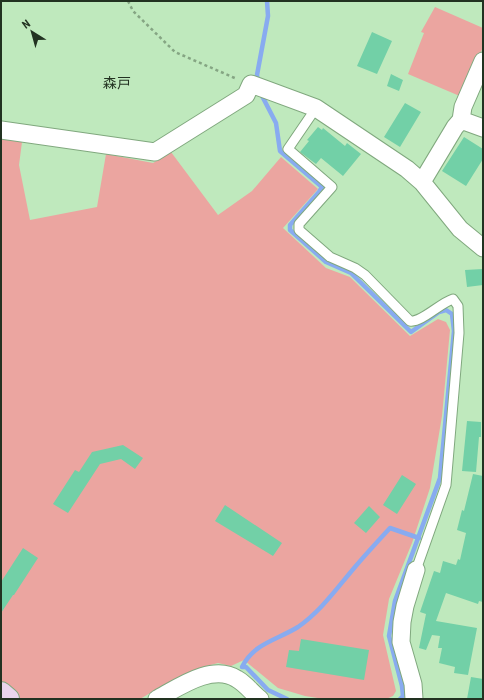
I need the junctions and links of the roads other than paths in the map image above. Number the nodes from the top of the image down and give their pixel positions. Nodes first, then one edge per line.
1 (483, 61) edge
2 (316, 108) junction
3 (461, 120) junction
4 (483, 128) edge
5 (1, 130) edge
6 (422, 182) junction
7 (483, 248) edge
8 (416, 570) joint
9 (1, 693) edge
10 (8, 699) edge
11 (157, 699) edge
12 (260, 699) edge
13 (414, 699) edge

1 - 3 street
2 - 5 street
2 - 6 street
2 - 8 lane
3 - 4 street
3 - 6 street
6 - 7 street
8 - 13 street
9 - 10 street
11 - 12 street

